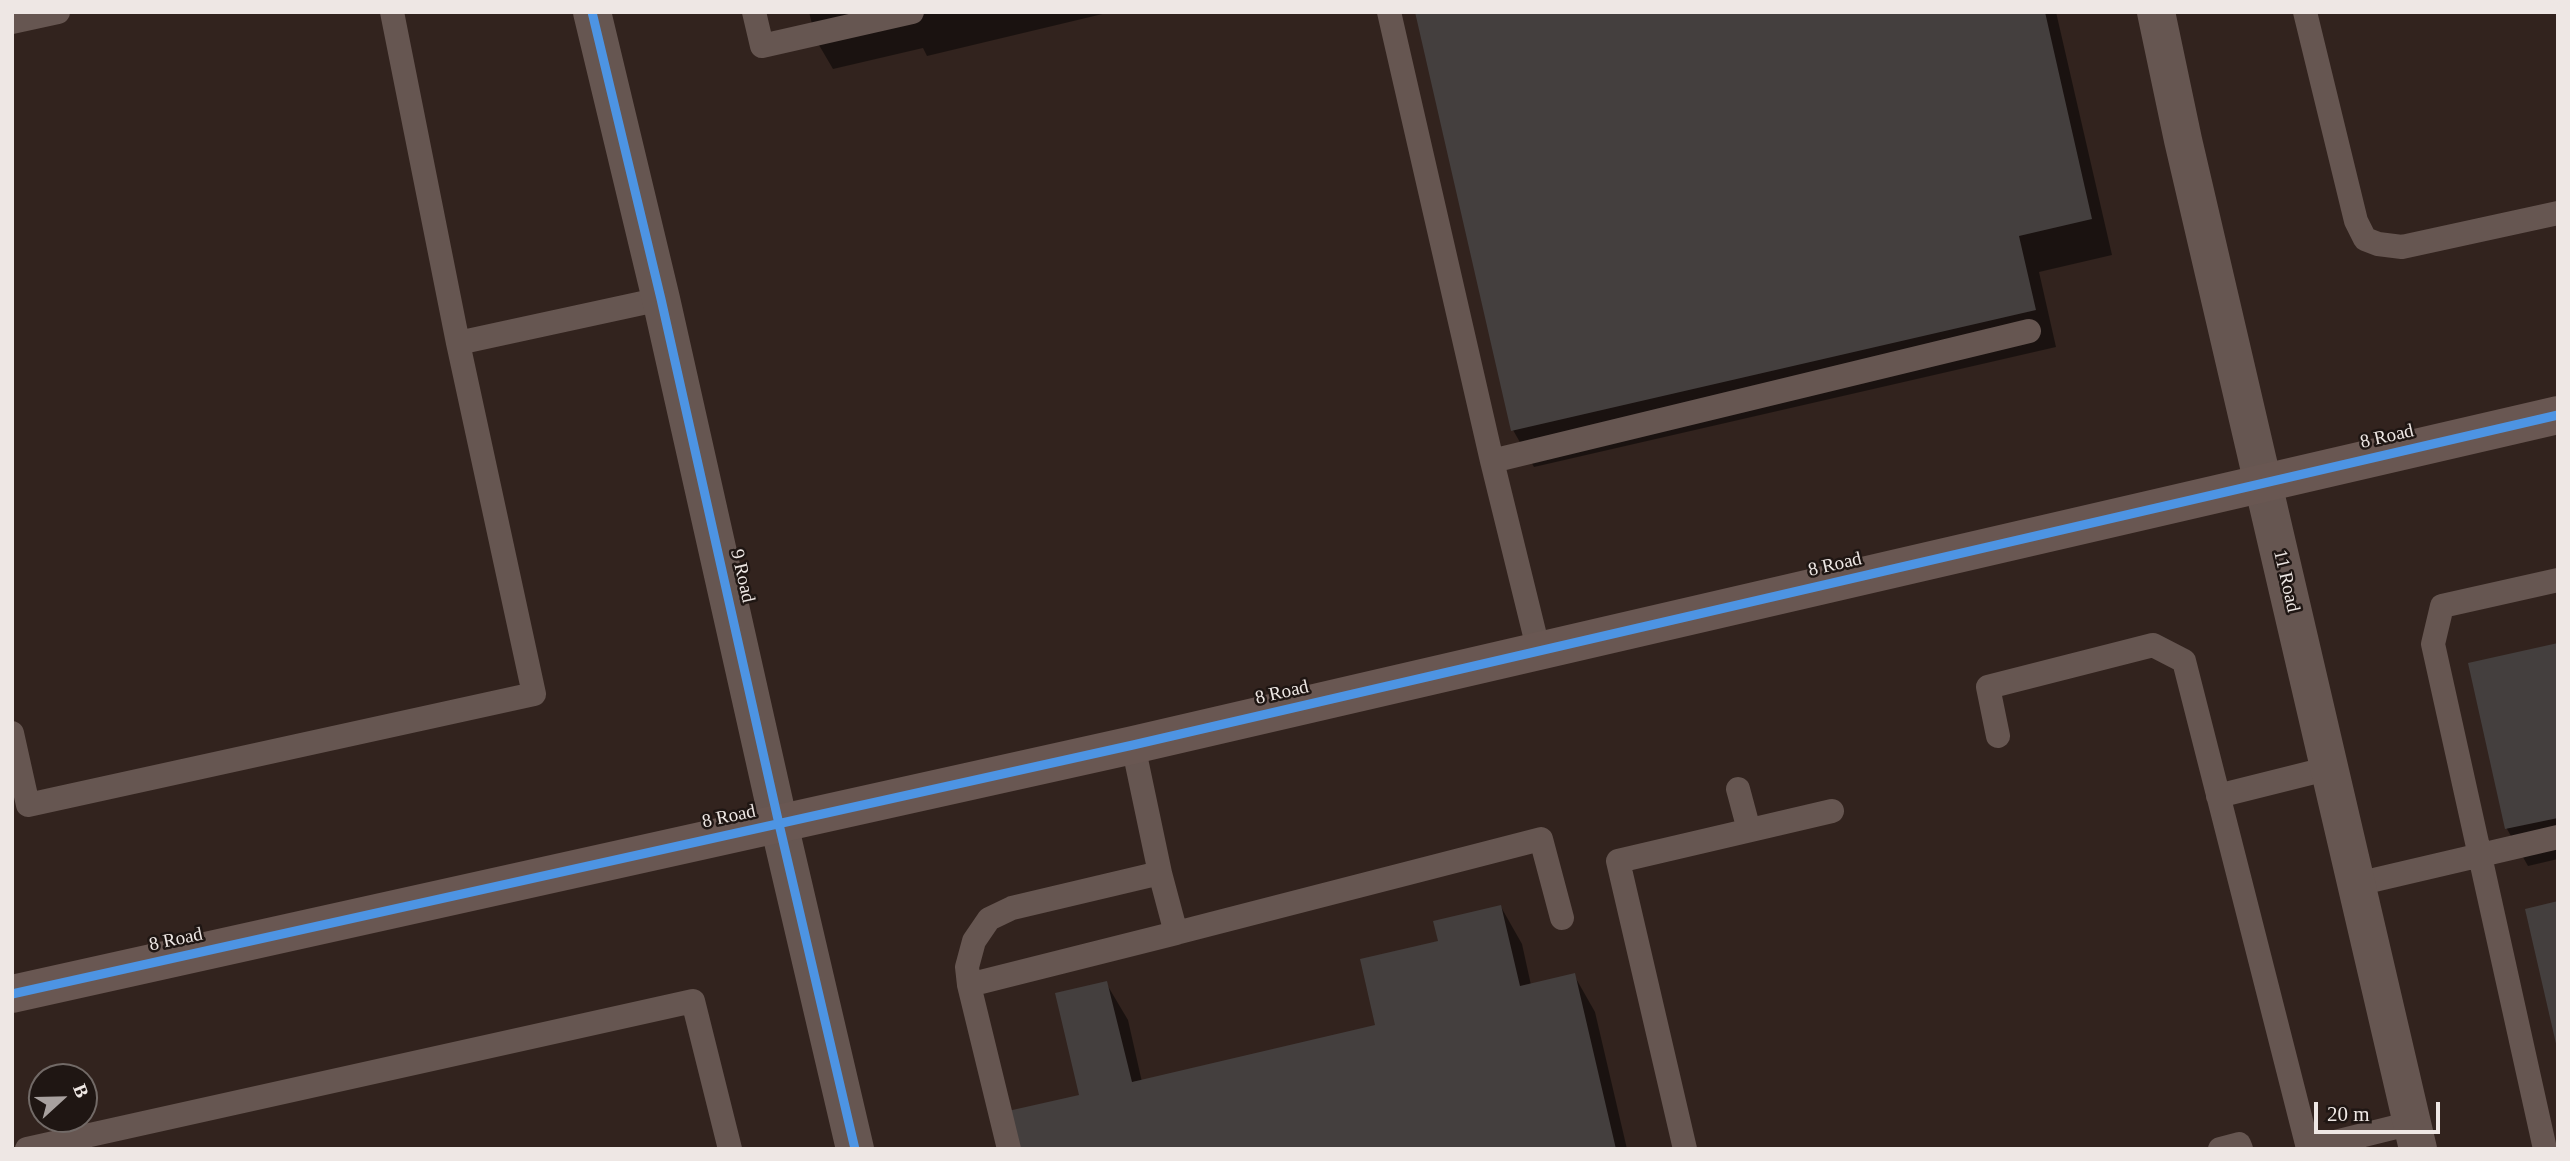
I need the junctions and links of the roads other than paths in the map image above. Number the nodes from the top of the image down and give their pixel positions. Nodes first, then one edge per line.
1 (58, 12) edge
2 (392, 12) edge
3 (592, 12) edge
4 (754, 12) edge
5 (912, 12) edge
6 (1390, 12) edge
7 (2156, 12) edge
8 (2305, 12) edge
9 (12, 22) edge
10 (2558, 213) edge
11 (661, 299) junction
12 (2029, 331) dead end
13 (458, 343) junction
14 (2558, 415) edge
15 (1492, 461) junction
16 (2263, 483) junction
17 (2558, 580) edge
18 (1539, 652) junction
19 (12, 733) edge
20 (1998, 736) dead end
21 (1133, 745) junction
22 (2330, 768) junction
23 (1738, 789) dead end
24 (2218, 796) junction
25 (1832, 811) dead end
26 (779, 824) junction
27 (1749, 830) junction
28 (2558, 837) edge
29 (2482, 855) junction
30 (1160, 873) junction
31 (2357, 884) junction
32 (1562, 918) dead end
33 (1175, 933) junction
34 (969, 985) junction
35 (12, 994) edge
36 (2415, 1136) edge
37 (27, 1149) edge
38 (730, 1149) edge
39 (855, 1149) edge
40 (1009, 1149) edge
41 (1685, 1149) edge
42 (2220, 1149) edge
43 (2241, 1149) edge
44 (2307, 1149) edge
45 (2545, 1149) edge

1 - 9 lane
2 - 13 lane
3 - 11 street, 9 Road
4 - 5 lane
6 - 15 lane
7 - 16 street, 11 Road
8 - 10 lane
11 - 13 lane
11 - 26 street, 9 Road
12 - 15 lane
13 - 19 lane
14 - 16 street, 8 Road
15 - 18 lane
16 - 18 street, 8 Road
16 - 22 street, 11 Road
17 - 29 lane
18 - 21 street, 8 Road
20 - 24 lane
21 - 26 street, 8 Road
21 - 30 lane
22 - 24 lane
22 - 31 street, 11 Road
23 - 27 lane
24 - 44 lane
25 - 27 lane
26 - 35 street, 8 Road
26 - 39 street, 9 Road
27 - 41 lane
28 - 29 lane
29 - 31 lane
29 - 45 lane
30 - 33 lane
30 - 34 lane
31 - 36 street, 11 Road
32 - 33 lane
33 - 34 lane
34 - 40 lane
36 - 44 lane
37 - 38 lane
42 - 43 lane

